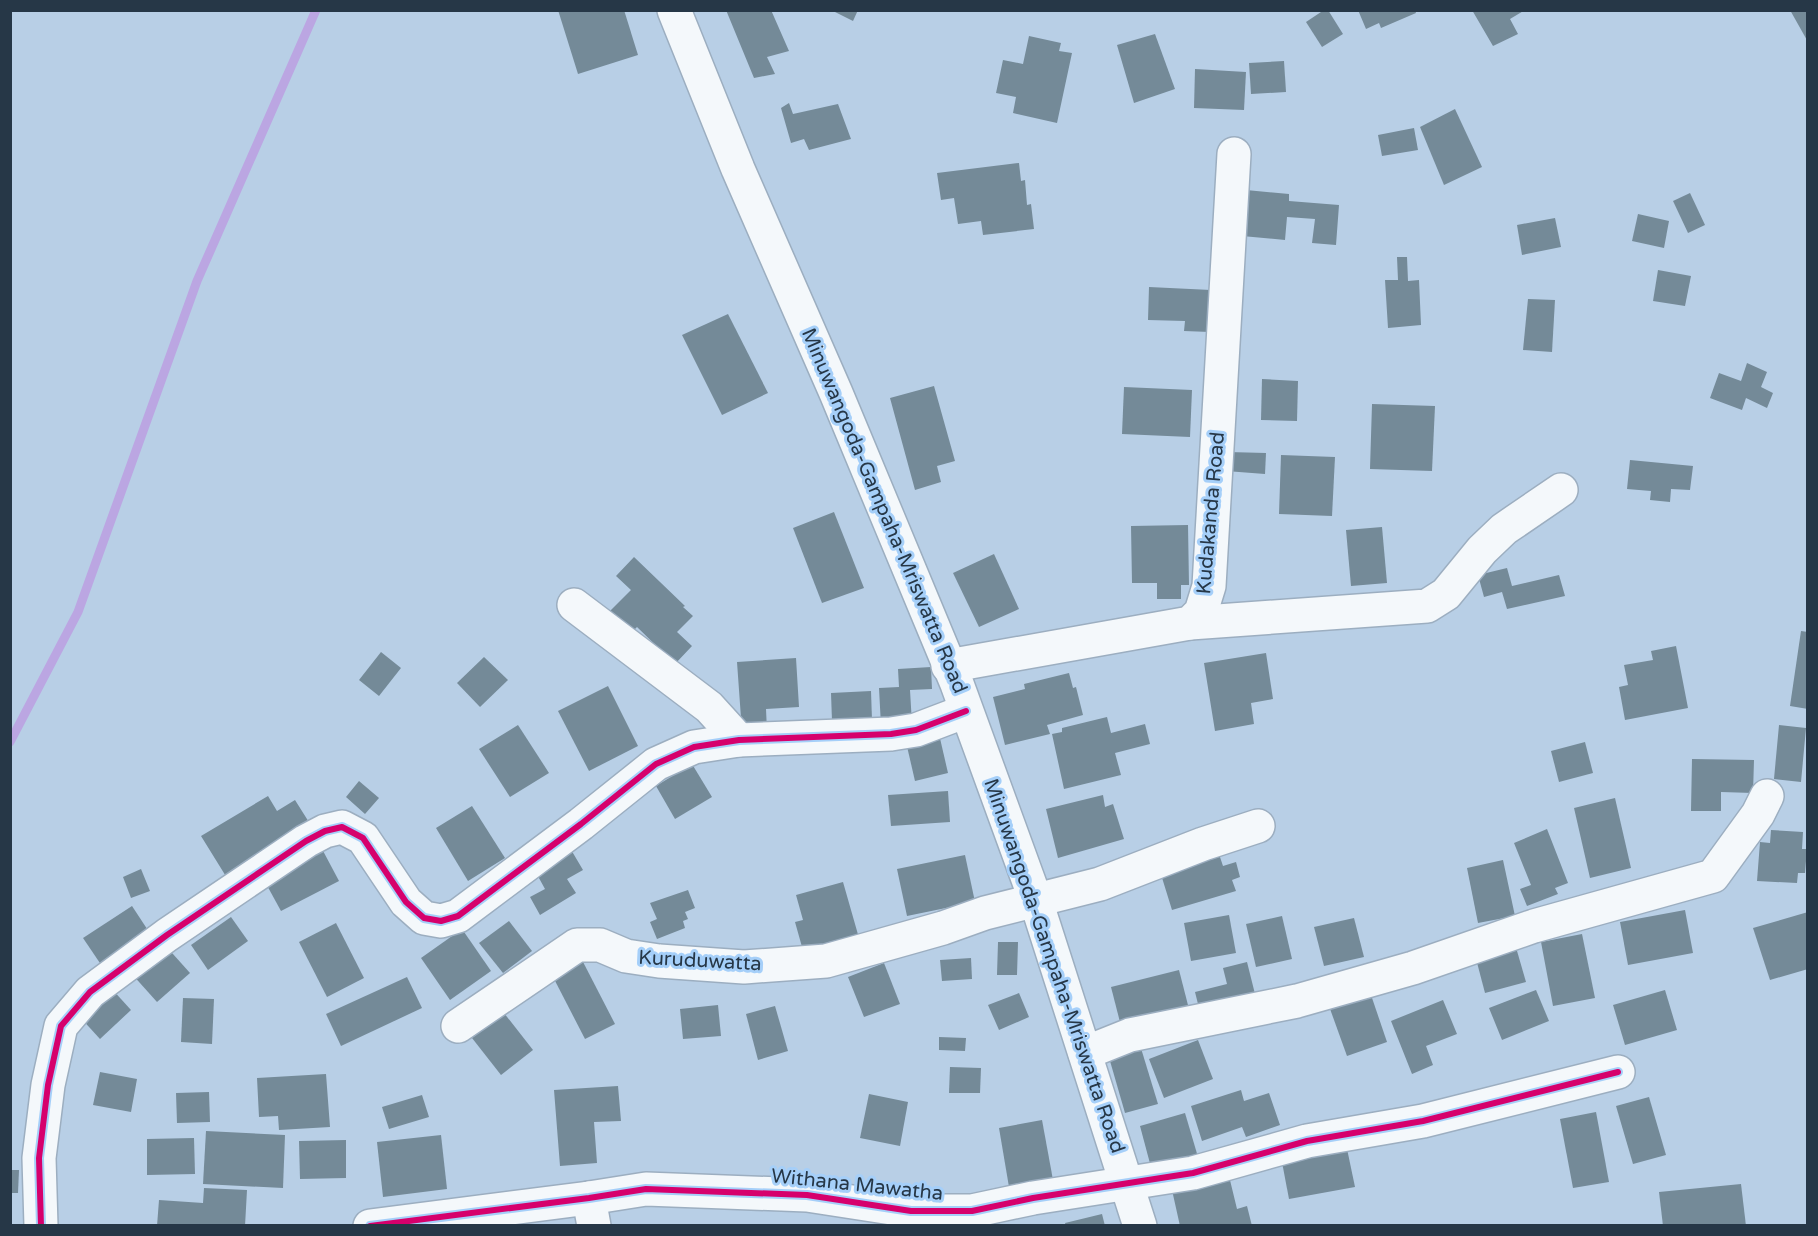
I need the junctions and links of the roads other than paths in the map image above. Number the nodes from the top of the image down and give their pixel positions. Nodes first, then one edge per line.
1 (674, 10) edge
2 (1234, 154) dead end
3 (1562, 490) dead end
4 (573, 605) dead end
5 (1190, 622) junction
6 (948, 666) junction
7 (966, 711) junction
8 (739, 740) junction
9 (1767, 796) dead end
10 (1258, 826) dead end
11 (1034, 901) junction
12 (458, 1026) dead end
13 (1085, 1053) junction
14 (1618, 1072) dead end
15 (1125, 1183) junction
16 (592, 1212) edge
17 (41, 1226) edge
18 (370, 1226) edge
19 (1140, 1226) edge

1 - 6 street, Minuwangoda-Gampaha-Mriswatta Road
2 - 5 street, Kudakanda Road
3 - 5 street
4 - 8 street
5 - 6 street
6 - 7 street, Minuwangoda-Gampaha-Mriswatta Road
7 - 8 street
7 - 11 street, Minuwangoda-Gampaha-Mriswatta Road
8 - 17 street
9 - 13 street
10 - 11 street, Kuruduwatta
11 - 12 street, Kuruduwatta
11 - 13 street, Minuwangoda-Gampaha-Mriswatta Road
13 - 15 street, Minuwangoda-Gampaha-Mriswatta Road
14 - 15 street, Withana Mawatha
15 - 16 street, Withana Mawatha
15 - 19 street, Minuwangoda-Gampaha-Mriswatta Road
16 - 18 street, Withana Mawatha

